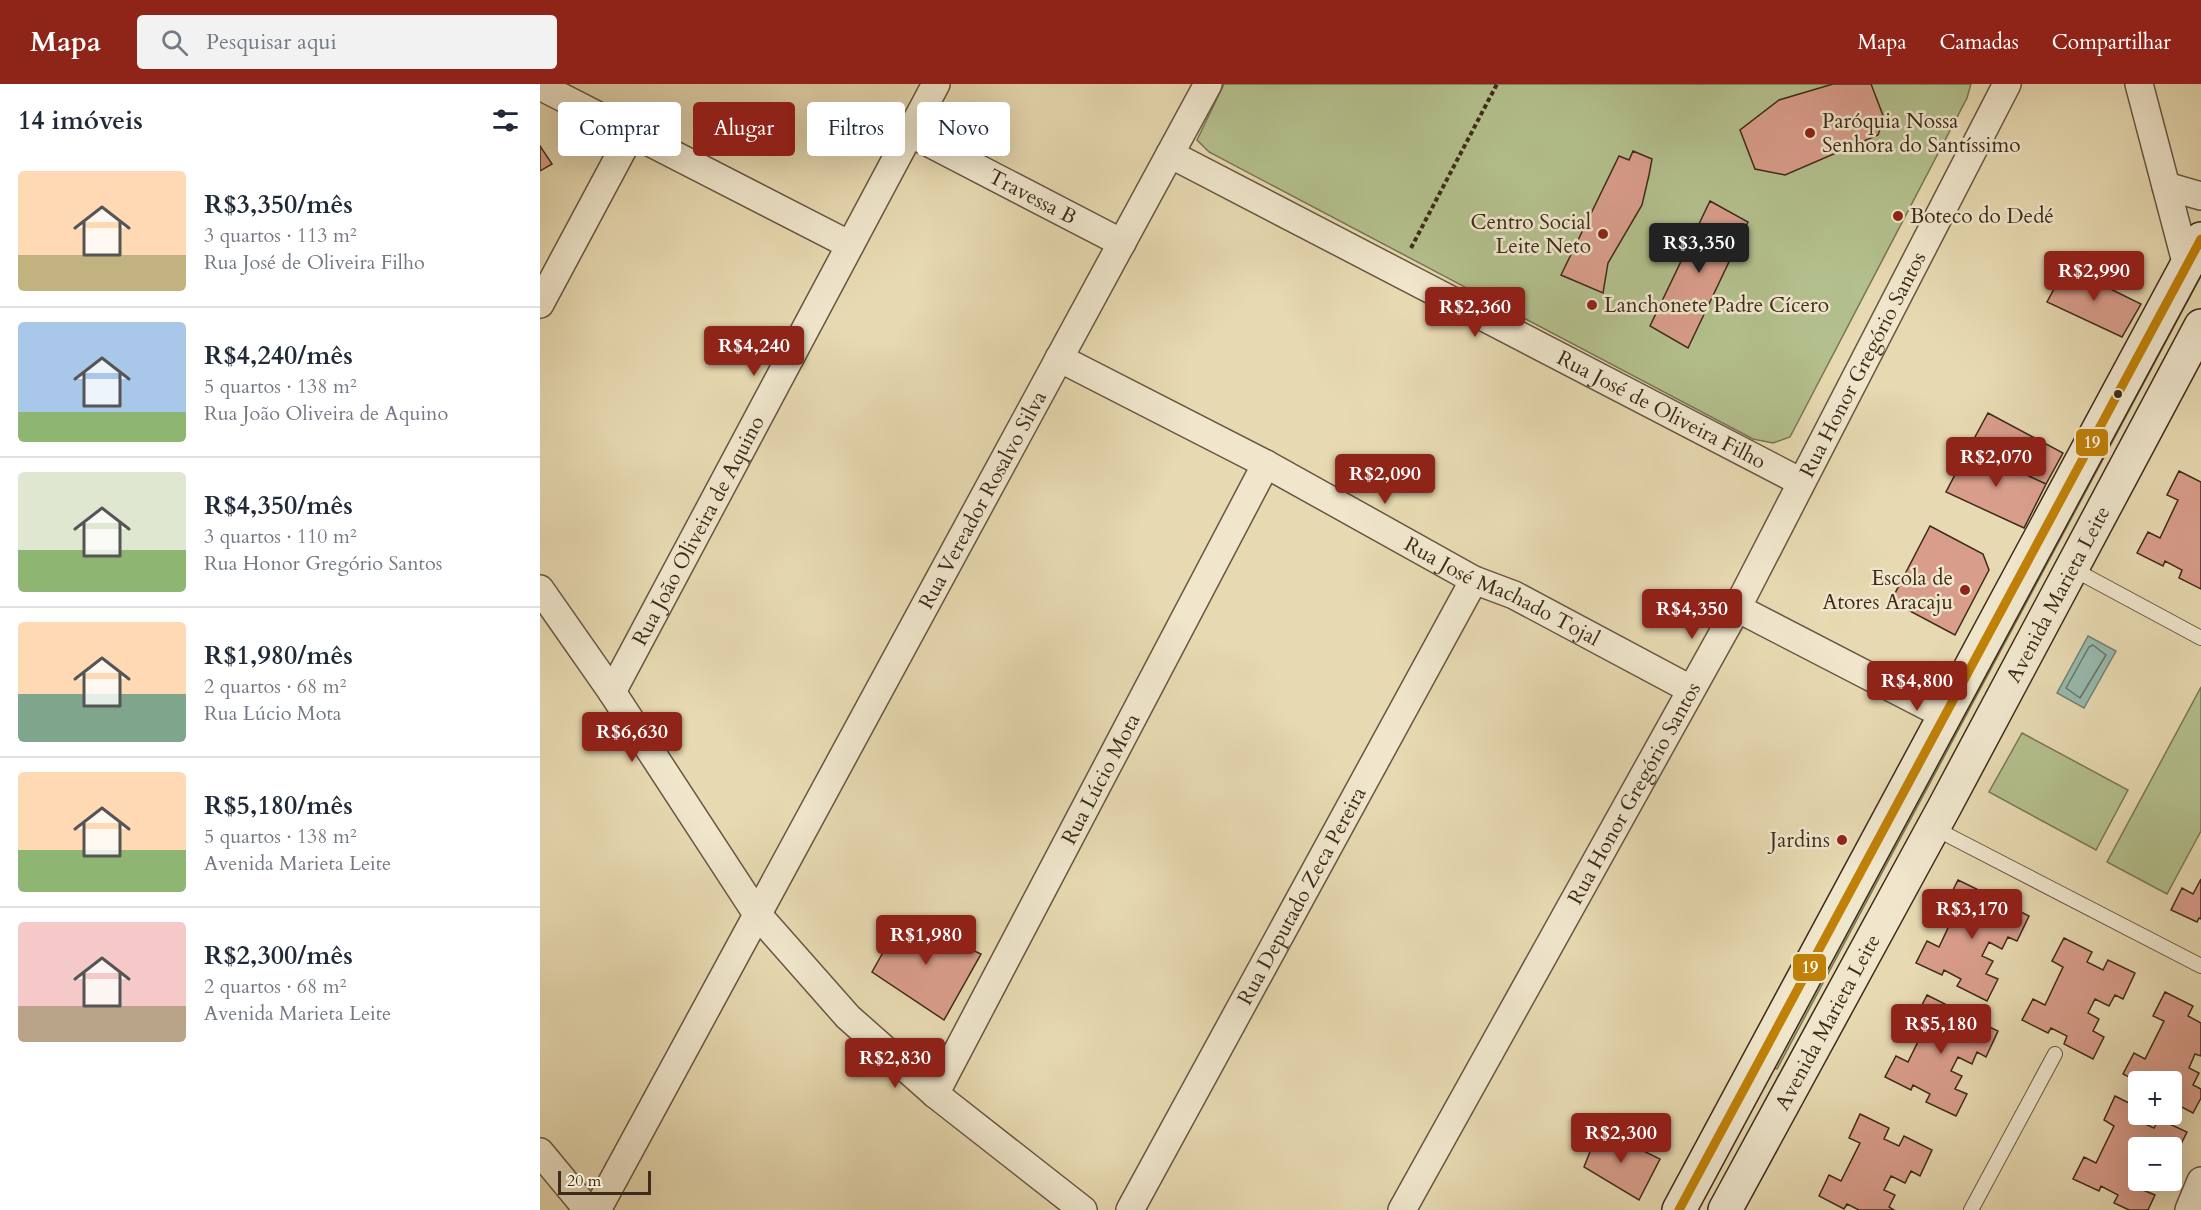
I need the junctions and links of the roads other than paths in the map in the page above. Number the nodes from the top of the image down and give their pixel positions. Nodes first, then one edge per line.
1 (936, 84) edge
2 (1208, 84) edge
3 (2007, 84) edge
4 (2139, 84) edge
5 (540, 86) edge
6 (570, 102) edge
7 (910, 133) junction
8 (1170, 154) junction
9 (619, 156) edge
10 (674, 156) edge
11 (2166, 186) junction
12 (2201, 196) edge
13 (1122, 243) junction
14 (850, 245) junction
15 (2194, 253) edge
16 (540, 304) edge
17 (2201, 326) edge
18 (1059, 358) junction
19 (1266, 465) junction
20 (1801, 482) junction
21 (2070, 568) junction
22 (1474, 580) junction
23 (540, 589) edge
24 (1737, 608) junction
25 (2201, 638) edge
26 (1690, 689) junction
27 (612, 692) junction
28 (1944, 715) junction
29 (1933, 827) junction
30 (757, 914) junction
31 (2201, 966) edge
32 (2055, 1054) dead end
33 (935, 1094) junction
34 (540, 1152) edge
35 (2201, 1181) edge
36 (588, 1210) edge
37 (597, 1210) edge
38 (1083, 1210) edge
39 (1130, 1210) edge
40 (1401, 1210) edge
41 (1679, 1210) edge
42 (1726, 1210) edge
43 (1971, 1210) edge
44 (2189, 1210) edge

1 - 7 street, Rua João Oliveira de Aquino
2 - 8 street, Rua Vereador Rosalvo Silva
3 - 20 street, Rua Honor Gregório Santos
4 - 11 street
5 - 6 street
7 - 13 street, Travessa B
7 - 14 street, Rua João Oliveira de Aquino
8 - 13 street, Rua Vereador Rosalvo Silva
8 - 20 street, Rua José de Oliveira Filho
9 - 16 street
10 - 14 street
11 - 12 street
11 - 15 street
13 - 18 street, Rua Vereador Rosalvo Silva
14 - 27 street, Rua João Oliveira de Aquino
15 - 28 street, Avenida Marieta Leite
17 - 21 street, Avenida Marieta Leite
18 - 19 street, Rua José Machado Tojal
18 - 30 street, Rua Vereador Rosalvo Silva
19 - 22 street, Rua José Machado Tojal
19 - 33 street, Rua Lúcio Mota
20 - 24 street, Rua Honor Gregório Santos
21 - 25 lane
21 - 29 street, Avenida Marieta Leite
22 - 26 street, Rua José Machado Tojal
22 - 39 street, Rua Deputado Zeca Pereira
23 - 27 street
24 - 26 street, Rua Honor Gregório Santos
24 - 28 street
26 - 40 street, Rua Honor Gregório Santos
27 - 30 street
28 - 41 street, Avenida Marieta Leite
29 - 31 lane
29 - 42 street, Avenida Marieta Leite
30 - 33 street
30 - 37 street, Rua Vereador Rosalvo Silva
32 - 43 lane
33 - 38 street
34 - 36 street
35 - 44 street

